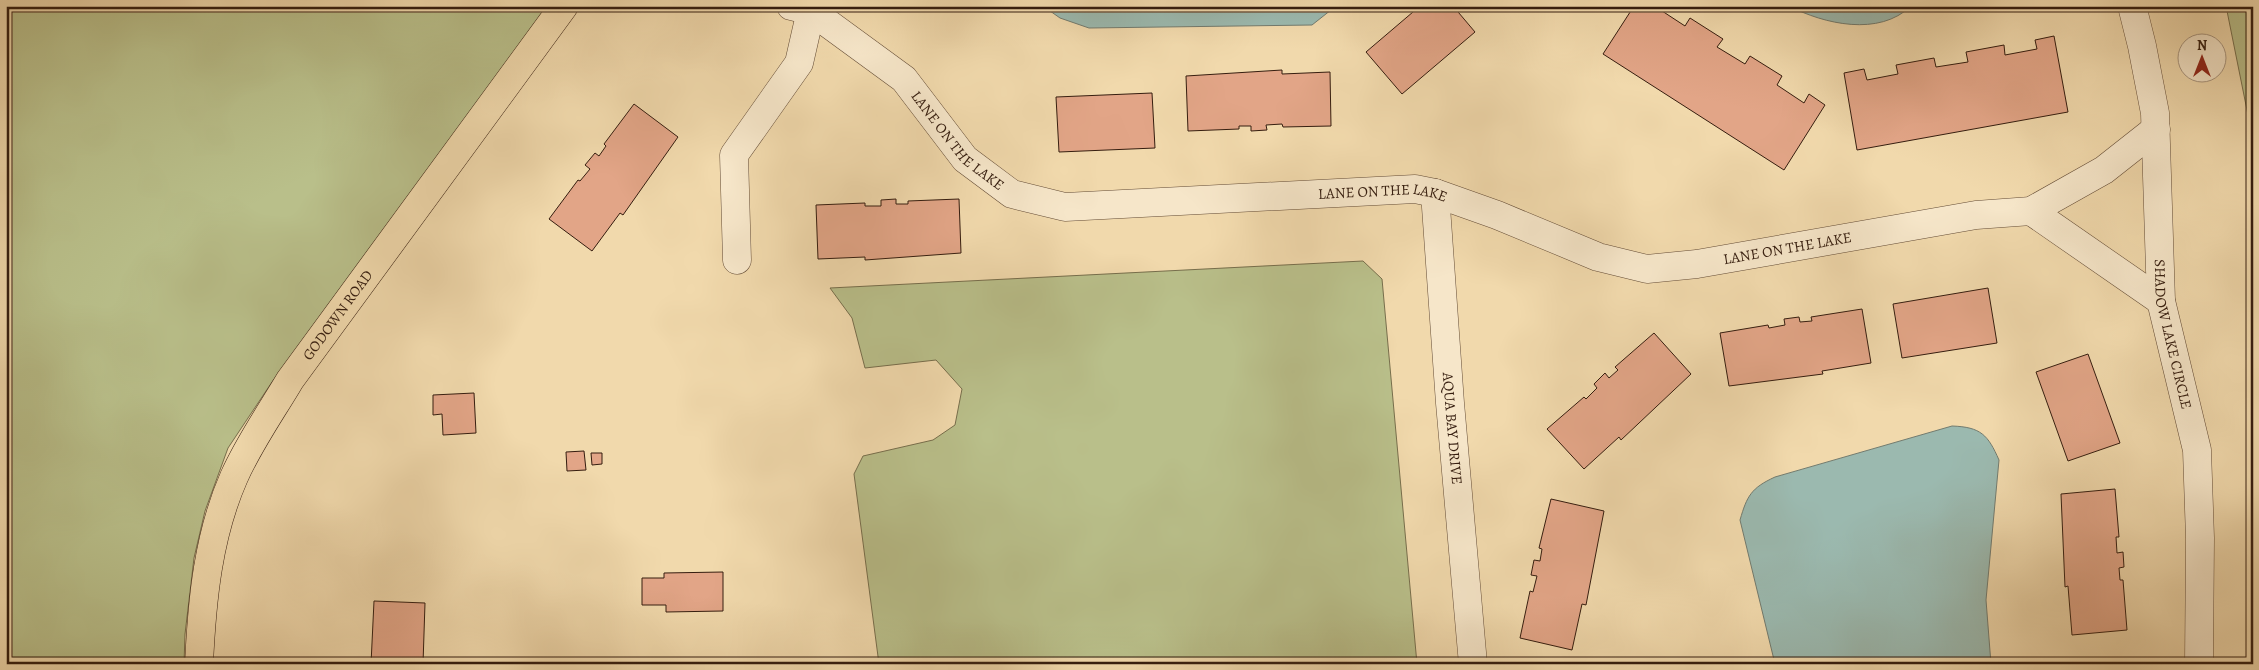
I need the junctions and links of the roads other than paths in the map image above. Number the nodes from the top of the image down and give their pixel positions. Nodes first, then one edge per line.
1 (564, 6) edge
2 (2132, 6) edge
3 (805, 8) edge
4 (2156, 129) junction
5 (1435, 193) junction
6 (2031, 210) junction
7 (737, 260) dead end
8 (2161, 301) junction
9 (198, 664) edge
10 (1473, 664) edge
11 (2199, 664) edge

1 - 9 main road, GODOWN ROAD
2 - 4 street, SHADOW LAKE CIRCLE
3 - 5 street, LANE ON THE LAKE
3 - 7 street
4 - 6 street, LANE ON THE LAKE
4 - 8 street, SHADOW LAKE CIRCLE
5 - 6 street, LANE ON THE LAKE
5 - 10 street, AQUA BAY DRIVE
6 - 8 street
8 - 11 street, SHADOW LAKE CIRCLE

